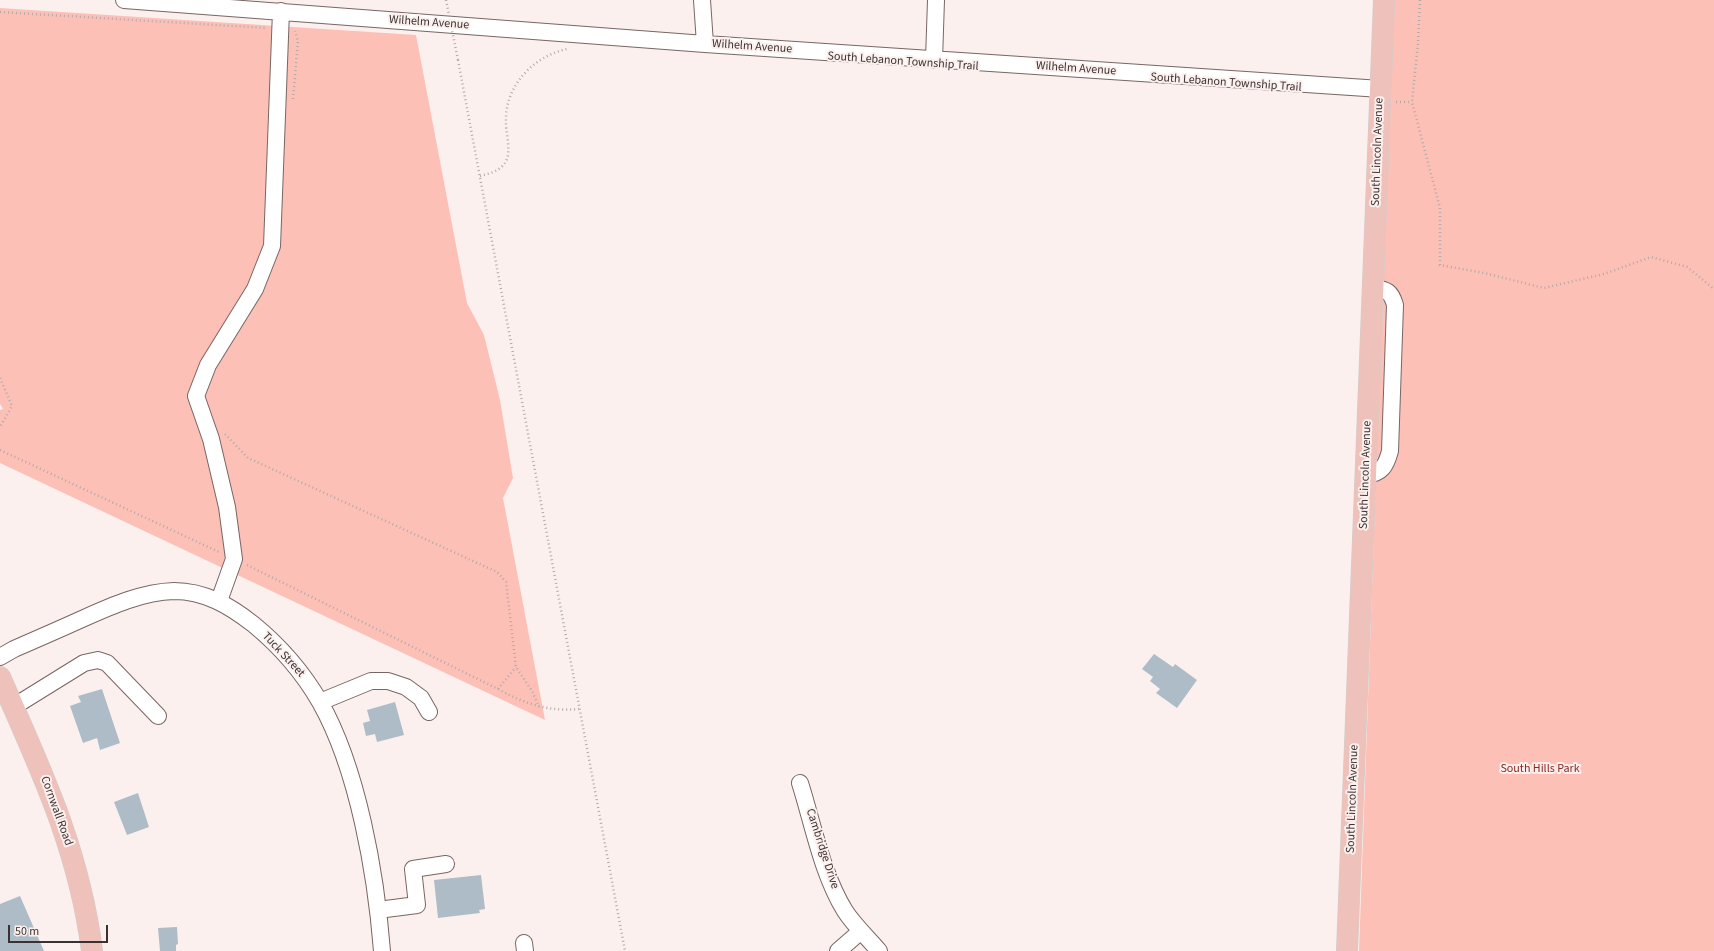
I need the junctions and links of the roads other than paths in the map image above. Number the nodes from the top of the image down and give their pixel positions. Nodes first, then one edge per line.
1 (124, 0) edge
2 (702, 0) edge
3 (936, 0) edge
4 (1384, 0) edge
5 (281, 11) junction
6 (705, 44) junction
7 (934, 60) junction
8 (1380, 95) junction
9 (219, 601) junction
10 (0, 657) edge
11 (0, 677) edge
12 (320, 702) junction
13 (13, 707) junction
14 (429, 712) dead end
15 (158, 716) dead end
16 (800, 783) dead end
17 (446, 864) dead end
18 (378, 910) junction
19 (862, 930) junction
20 (92, 951) edge
21 (382, 951) edge
22 (838, 951) edge
23 (879, 951) edge
24 (1348, 951) edge

1 - 5 street, Wilhelm Avenue
2 - 6 street
3 - 7 street
4 - 8 main road, South Lincoln Avenue
5 - 6 street, Wilhelm Avenue
5 - 9 street
6 - 7 street, Wilhelm Avenue
7 - 8 street, Wilhelm Avenue
8 - 24 main road, South Lincoln Avenue
9 - 10 street, Tuck Street
9 - 12 street, Tuck Street
11 - 13 main road, Cornwall Road
12 - 14 street
12 - 18 street, Tuck Street
13 - 15 street
13 - 20 main road, Cornwall Road
16 - 19 street, Cambridge Drive
17 - 18 street
18 - 21 street, Tuck Street
19 - 22 street
19 - 23 street, Cambridge Drive

